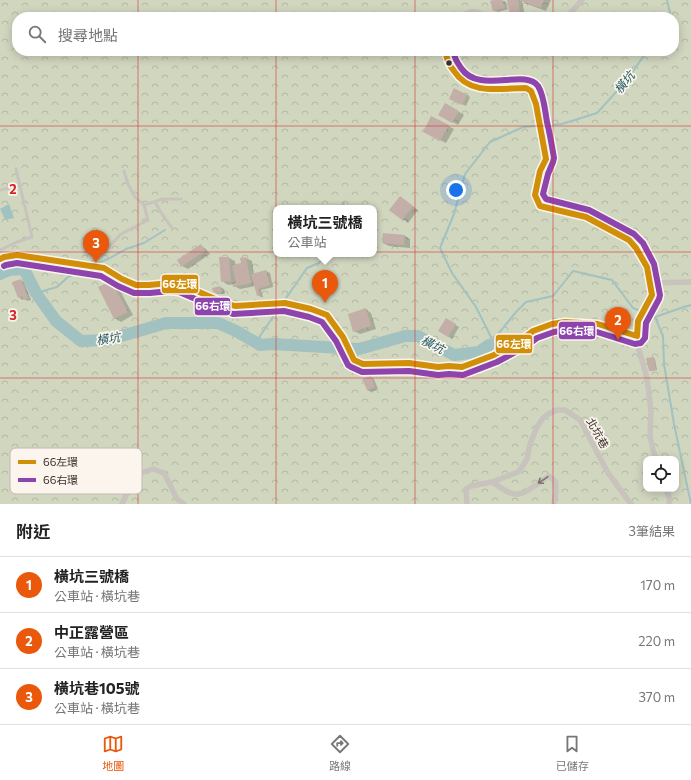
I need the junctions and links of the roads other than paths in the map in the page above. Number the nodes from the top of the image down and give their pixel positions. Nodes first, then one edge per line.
1 (582, 0) edge
2 (571, 12) edge
3 (446, 56) edge
4 (16, 169) dead end
5 (124, 171) dead end
6 (20, 186) junction
7 (0, 190) edge
8 (182, 199) dead end
9 (155, 202) junction
10 (144, 205) junction
11 (172, 228) dead end
12 (0, 250) edge
13 (0, 259) edge
14 (87, 265) junction
15 (691, 282) edge
16 (650, 283) junction
17 (637, 336) junction
18 (655, 456) edge
19 (142, 474) edge
20 (492, 482) junction
21 (667, 492) edge
22 (127, 494) edge
23 (122, 504) edge
24 (184, 504) edge
25 (467, 504) edge
26 (554, 504) edge
27 (631, 504) edge
28 (669, 504) edge

1 - 2 street
3 - 16 street
4 - 6 lane
5 - 10 lane
6 - 7 lane
6 - 12 lane
8 - 9 lane
9 - 10 lane
9 - 11 lane
10 - 14 lane
13 - 14 street
14 - 17 street
15 - 16 street
16 - 17 street
17 - 18 street
19 - 24 street
20 - 25 street, 北坑巷
26 -> 20 street
20 - 27 street, 北坑巷
21 - 28 street
22 - 23 street

